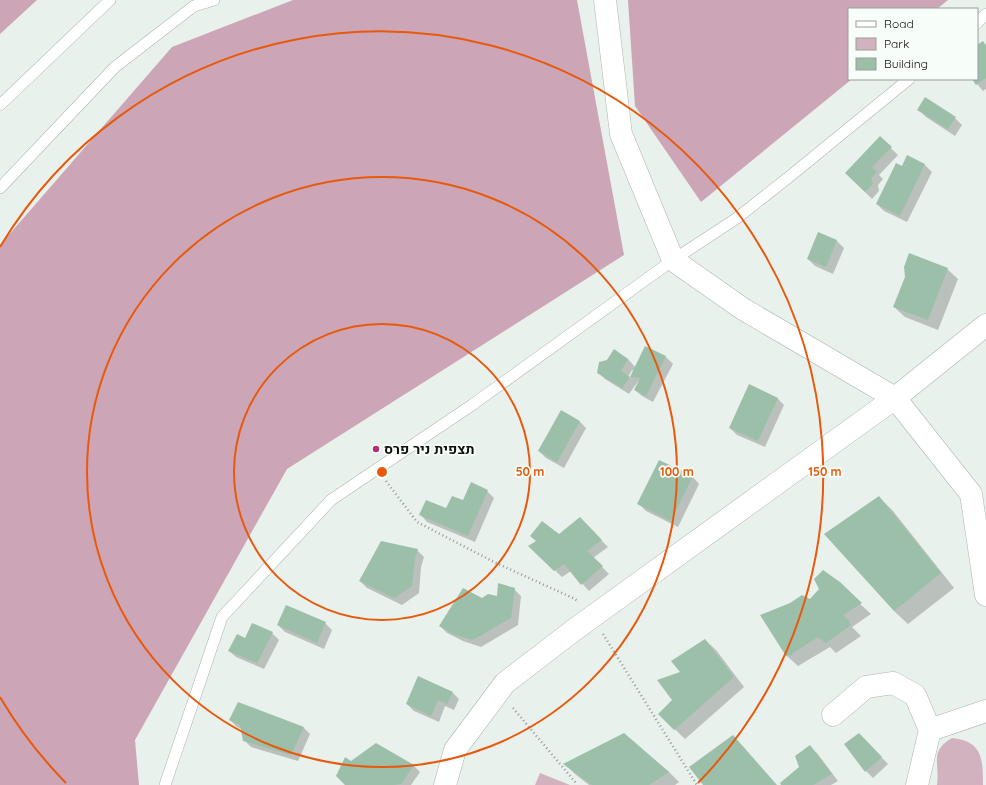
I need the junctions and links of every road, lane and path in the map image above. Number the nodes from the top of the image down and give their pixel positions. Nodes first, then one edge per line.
1 (110, 0) edge
2 (214, 0) edge
3 (606, 0) edge
4 (986, 14) edge
5 (978, 22) edge
6 (908, 80) edge
7 (0, 105) edge
8 (0, 188) edge
9 (673, 260) junction
10 (986, 325) edge
11 (895, 398) junction
12 (377, 469) junction
13 (978, 493) edge
14 (986, 596) edge
15 (594, 615) junction
16 (498, 691) junction
17 (986, 711) edge
18 (833, 715) dead end
19 (930, 730) junction
20 (576, 783) dead end
21 (165, 785) edge
22 (445, 785) edge
23 (697, 785) edge
24 (917, 785) edge

1 - 7 lane
2 - 8 lane
3 - 9 street
4 - 5 lane
6 - 9 lane
9 - 11 street
9 - 12 lane
10 - 11 street
11 - 13 street
11 - 15 street
12 - 15 path
12 - 21 lane
13 - 14 street
15 - 16 street
15 - 23 path
16 - 20 path
16 - 22 street
17 - 19 street
18 - 19 street
19 - 24 street

